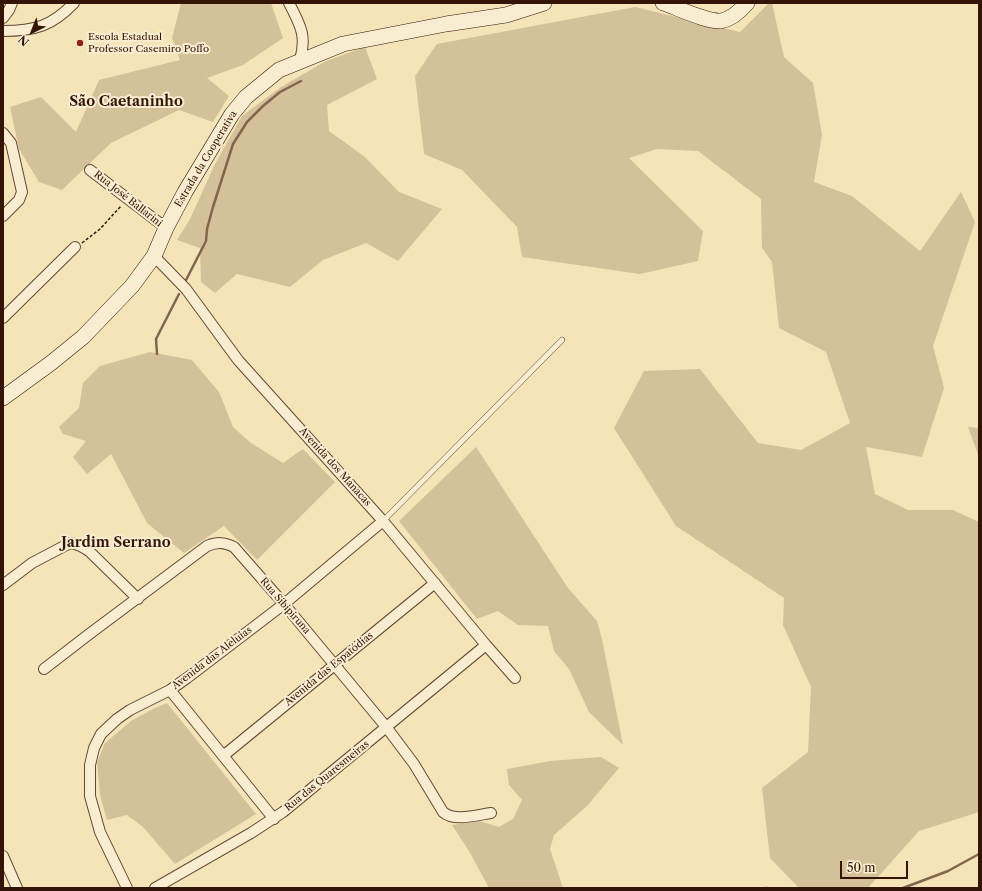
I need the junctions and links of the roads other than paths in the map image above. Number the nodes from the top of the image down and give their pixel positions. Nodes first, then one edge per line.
1 (12, 3) edge
2 (74, 3) edge
3 (289, 3) edge
4 (544, 3) edge
5 (663, 3) edge
6 (747, 3) edge
7 (3, 18) edge
8 (3, 31) edge
9 (300, 60) junction
10 (3, 132) edge
11 (90, 170) dead end
12 (3, 216) edge
13 (166, 228) junction
14 (75, 247) road end
15 (154, 256) junction
16 (3, 318) edge
17 (562, 340) dead end
18 (3, 398) edge
19 (383, 521) junction
20 (435, 583) junction
21 (3, 585) edge
22 (138, 599) junction
23 (284, 604) junction
24 (486, 645) junction
25 (334, 665) junction
26 (44, 669) dead end
27 (515, 678) dead end
28 (170, 690) junction
29 (387, 728) junction
30 (223, 756) junction
31 (491, 813) dead end
32 (274, 819) junction
33 (3, 856) edge
34 (17, 888) edge
35 (127, 888) edge
36 (155, 888) edge

1 - 7 street
2 - 8 street
3 - 9 street
4 - 9 main road, Estrada da Cooperativa
5 - 6 main road
9 - 13 main road, Estrada da Cooperativa
10 - 12 street
11 - 13 street, Rua José Ballarini
13 - 15 main road, Estrada da Cooperativa
14 - 16 street
15 - 18 main road, Estrada da Cooperativa
15 - 19 street, Avenida dos Manacas
17 - 19 lane
19 - 20 street, Avenida dos Manacas
19 - 23 street, Avenida das Aleluias
20 - 24 street, Avenida dos Manacas
20 - 25 street, Avenida das Espatódias
21 - 22 street
22 - 23 street, Rua Sibipiruna
22 - 26 street, Rua Sibipiruna
23 - 25 street, Rua Sibipiruna
23 - 28 street, Avenida das Aleluias
24 - 27 street, Avenida dos Manacas
24 - 29 street, Rua das Quaresmeiras
25 - 29 street, Rua Sibipiruna
25 - 30 street, Avenida das Espatódias
28 - 30 street, Avenida das Aleluias
28 - 35 street
29 - 31 street, Rua Sibipiruna
29 - 32 street, Rua das Quaresmeiras
30 - 32 street, Avenida das Aleluias
32 - 36 street, Rua das Quaresmeiras
33 - 34 street

